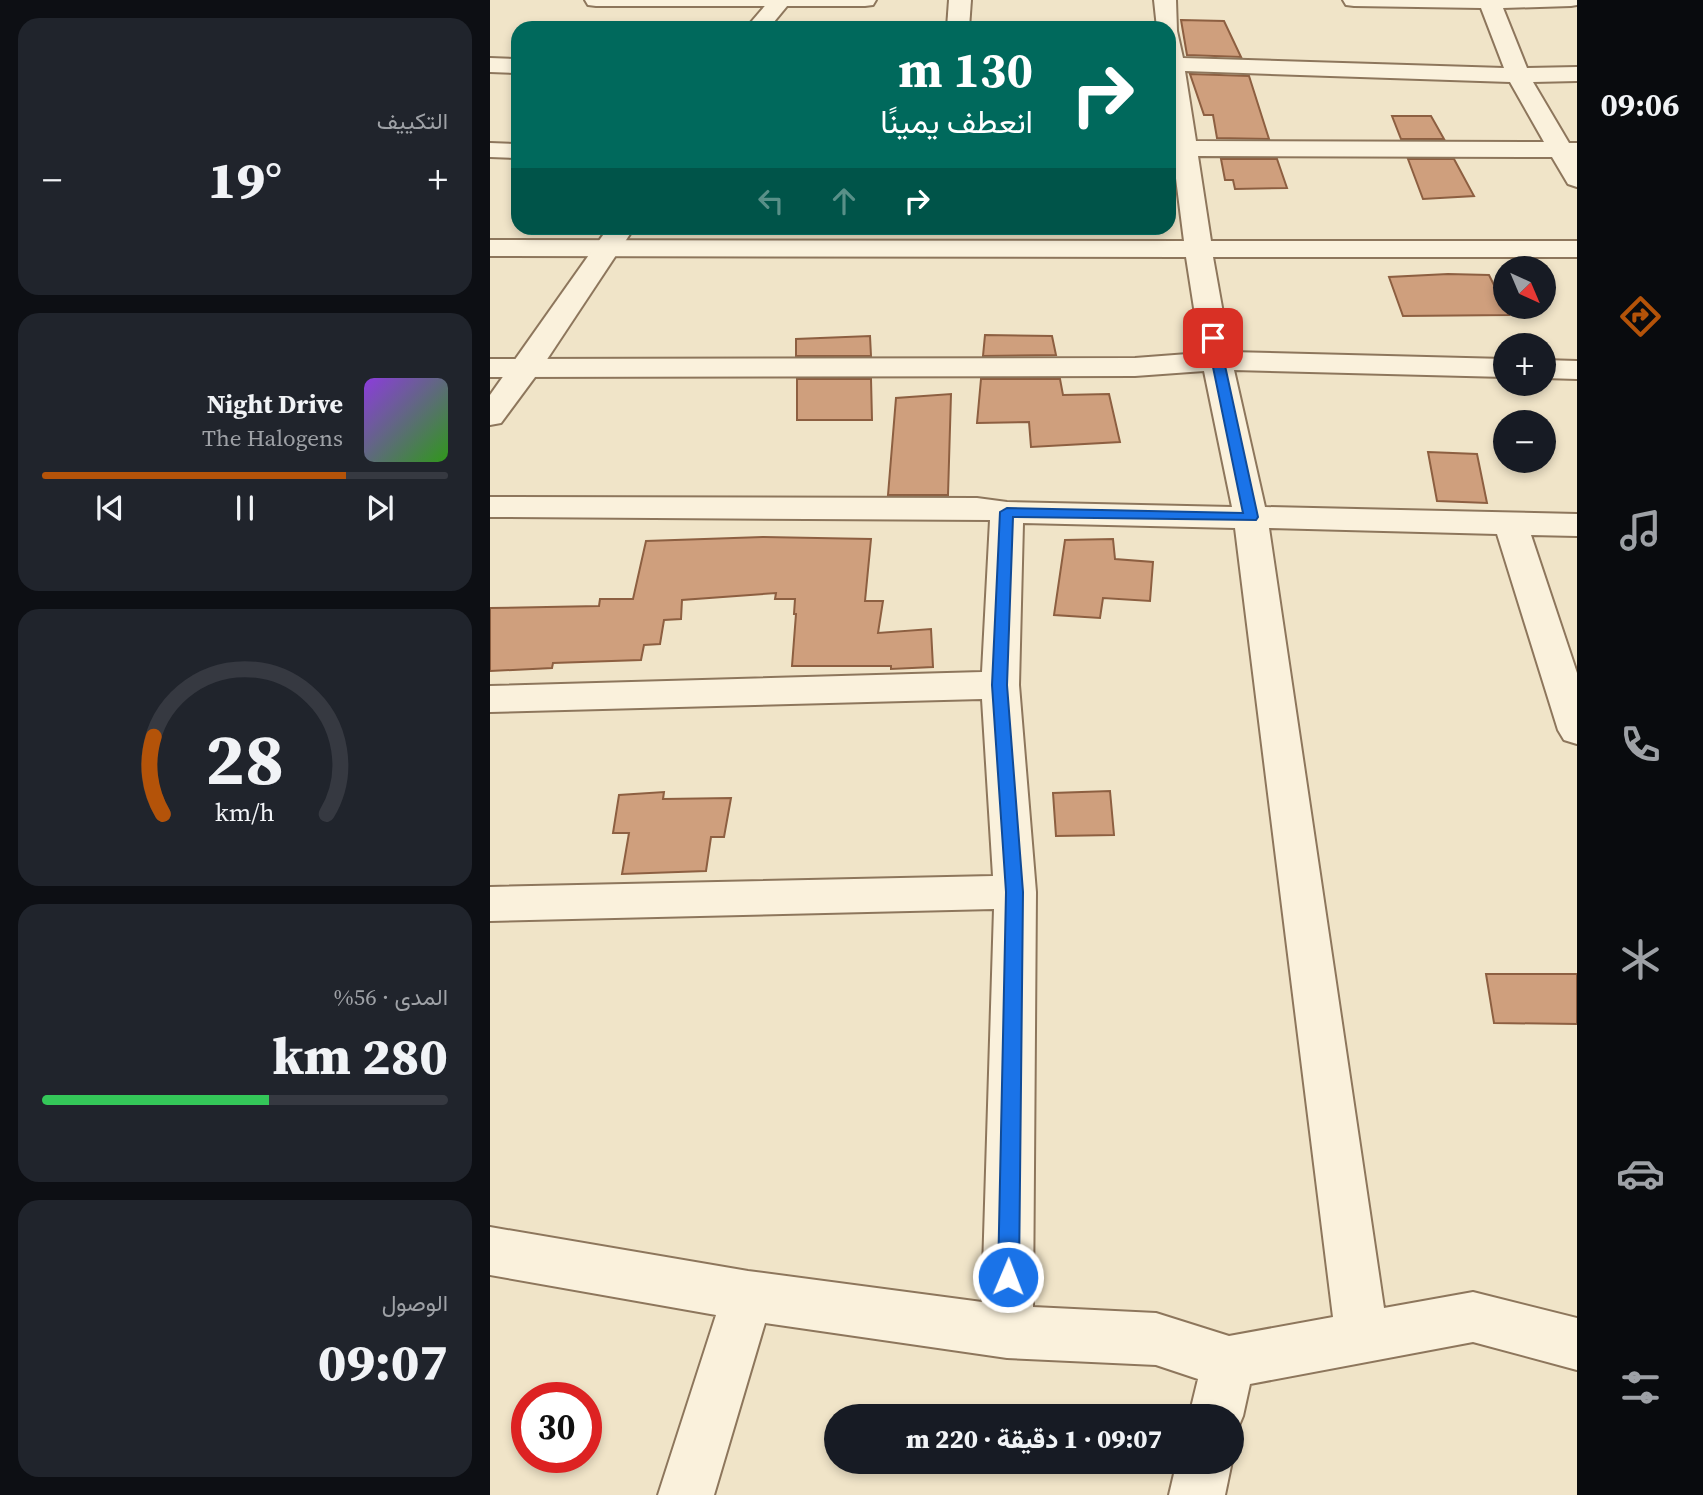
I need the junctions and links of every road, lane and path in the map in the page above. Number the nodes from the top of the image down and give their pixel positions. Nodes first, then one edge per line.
1 (596, 0) edge
2 (781, 0) edge
3 (865, 0) edge
4 (960, 0) edge
5 (1165, 0) edge
6 (1354, 0) edge
7 (1571, 0) edge
8 (1490, 1) edge
9 (763, 21) edge
10 (958, 21) edge
11 (1167, 21) edge
12 (1176, 64) edge
13 (490, 65) edge
14 (511, 65) edge
15 (1577, 74) edge
16 (1518, 75) junction
17 (1177, 148) edge
18 (490, 150) edge
19 (511, 150) edge
20 (1569, 150) edge
21 (1577, 178) edge
22 (614, 239) edge
23 (952, 239) edge
24 (1198, 247) junction
25 (490, 248) edge
26 (1577, 249) edge
27 (1217, 361) junction
28 (527, 367) junction
29 (490, 368) edge
30 (1493, 368) edge
31 (1556, 369) edge
32 (1577, 370) edge
33 (490, 416) edge
34 (490, 507) edge
35 (1007, 512) junction
36 (1251, 517) junction
37 (1511, 525) junction
38 (1577, 525) edge
39 (1000, 685) junction
40 (490, 699) edge
41 (1576, 720) edge
42 (1014, 892) junction
43 (490, 904) edge
44 (490, 1251) edge
45 (748, 1296) junction
46 (1007, 1332) junction
47 (1362, 1338) junction
48 (1577, 1345) edge
49 (1229, 1362) junction
50 (1219, 1404) edge
51 (1202, 1474) edge
52 (686, 1495) edge
53 (1197, 1495) edge

1 - 2 street
2 - 3 street
2 - 9 street
4 - 10 street
5 - 11 street
6 - 8 street
7 - 8 street
8 - 16 street
12 - 16 street
13 - 14 street
15 - 16 street
16 - 20 street
17 - 20 street
17 - 24 street
18 - 19 street
20 - 21 street
22 - 23 street
22 - 25 street
22 - 28 street
23 - 24 street
24 - 26 street
24 - 27 street
27 - 28 street
27 - 30 street
27 - 36 street
28 - 29 street
28 - 33 street
31 - 32 street
34 - 35 street
35 - 36 street
35 - 39 street
36 - 37 street
36 - 47 street
37 - 38 street
37 - 41 street
39 - 40 street
39 - 42 street
42 - 43 street
42 - 46 street
44 - 45 street
45 - 46 street
45 - 52 street
46 - 49 street
47 - 48 street
47 - 49 street
49 - 50 street
51 - 53 street

